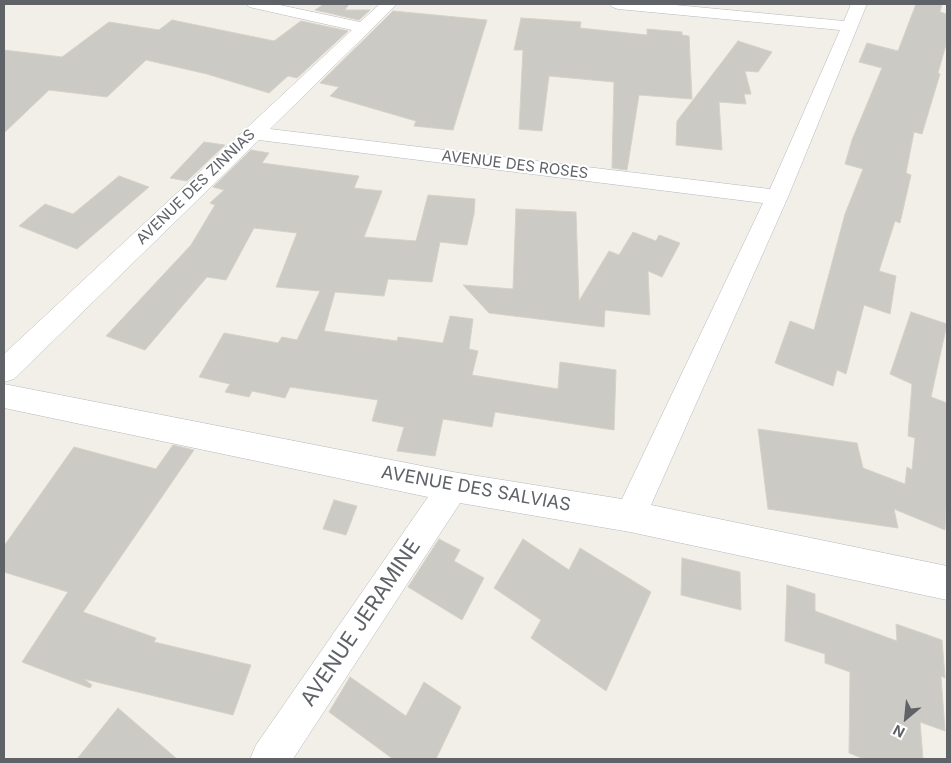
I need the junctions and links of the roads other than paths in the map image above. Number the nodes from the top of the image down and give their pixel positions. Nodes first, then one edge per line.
1 (255, 4) edge
2 (389, 4) edge
3 (618, 4) edge
4 (859, 4) edge
5 (720, 9) edge
6 (850, 26) junction
7 (362, 28) junction
8 (252, 133) junction
9 (777, 197) junction
10 (4, 371) edge
11 (4, 396) edge
12 (453, 487) junction
13 (630, 516) junction
14 (947, 583) edge
15 (270, 759) edge

1 - 7 street
2 - 7 street, AVENUE DES ZINNIAS
3 - 5 street
4 - 6 street
5 - 6 street
6 - 9 street
7 - 8 street, AVENUE DES ZINNIAS
8 - 9 street, AVENUE DES ROSES
8 - 10 street, AVENUE DES ZINNIAS
9 - 13 street
11 - 12 street, AVENUE DES SALVIAS
12 - 13 street, AVENUE DES SALVIAS
12 - 15 street, AVENUE JERAMINE
13 - 14 street, AVENUE DES SALVIAS

